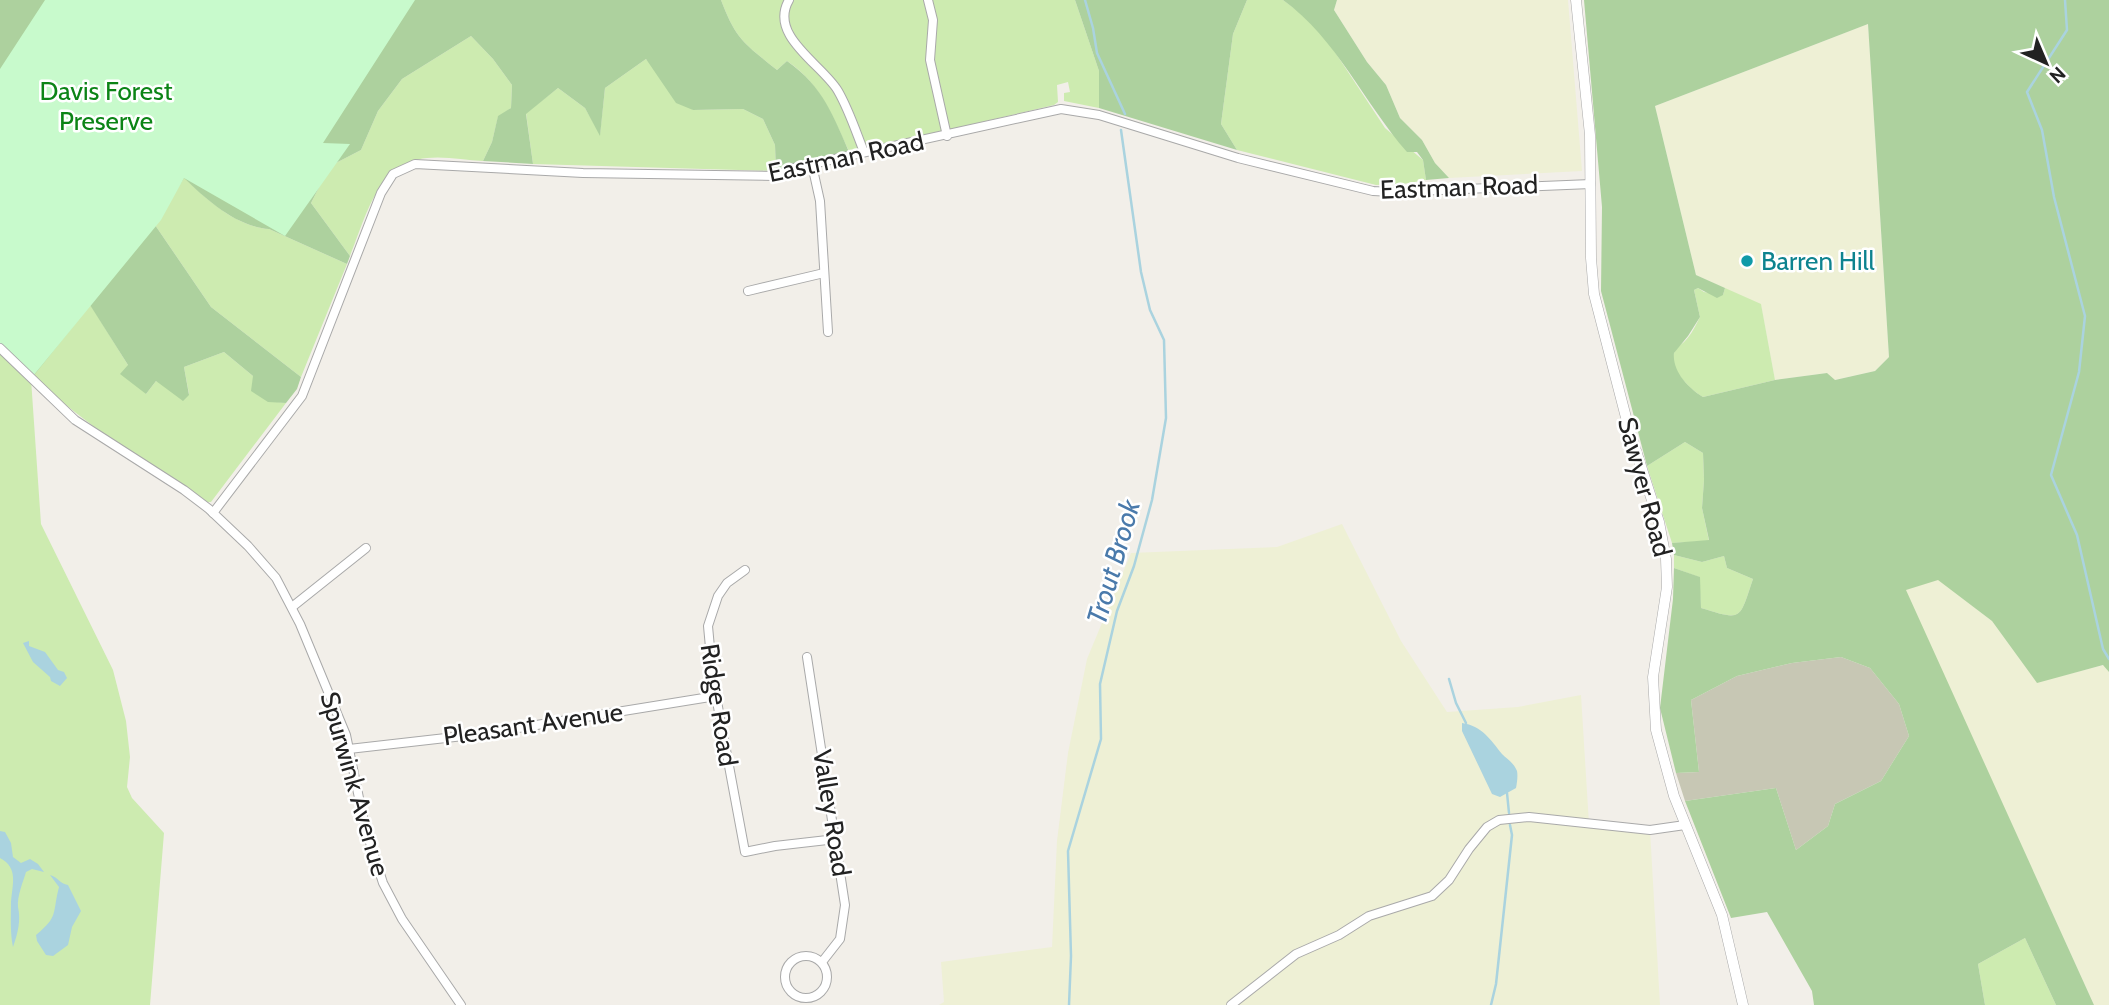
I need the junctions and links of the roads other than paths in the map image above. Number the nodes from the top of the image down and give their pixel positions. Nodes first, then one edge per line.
1 (928, 0) edge
2 (1576, 0) edge
3 (787, 1) edge
4 (947, 136) junction
5 (863, 152) junction
6 (812, 165) junction
7 (1591, 184) junction
8 (824, 273) junction
9 (748, 291) dead end
10 (828, 332) dead end
11 (0, 348) edge
12 (213, 513) junction
13 (366, 548) dead end
14 (745, 569) dead end
15 (292, 607) junction
16 (807, 657) dead end
17 (716, 696) junction
18 (349, 749) junction
19 (1685, 825) junction
20 (836, 839) junction
21 (822, 962) junction
22 (461, 1005) edge
23 (1231, 1005) edge
24 (1743, 1005) edge

1 - 4 street
2 - 7 street, Sawyer Road
3 - 5 street
4 - 5 street, Eastman Road
4 - 7 street, Eastman Road
5 - 6 street, Eastman Road
6 - 8 street
6 - 12 street, Eastman Road
7 - 19 street, Sawyer Road
8 - 9 street
8 - 10 street
11 - 12 street, Spurwink Avenue
12 - 15 street, Spurwink Avenue
13 - 15 street
14 - 17 street, Ridge Road
15 - 18 street, Spurwink Avenue
16 - 20 street, Valley Road
17 - 18 street, Pleasant Avenue
17 - 20 street, Ridge Road
18 - 22 street, Spurwink Avenue
19 - 23 street
19 - 24 street, Sawyer Road
20 - 21 street, Valley Road
21 - 21 street, Valley Road

